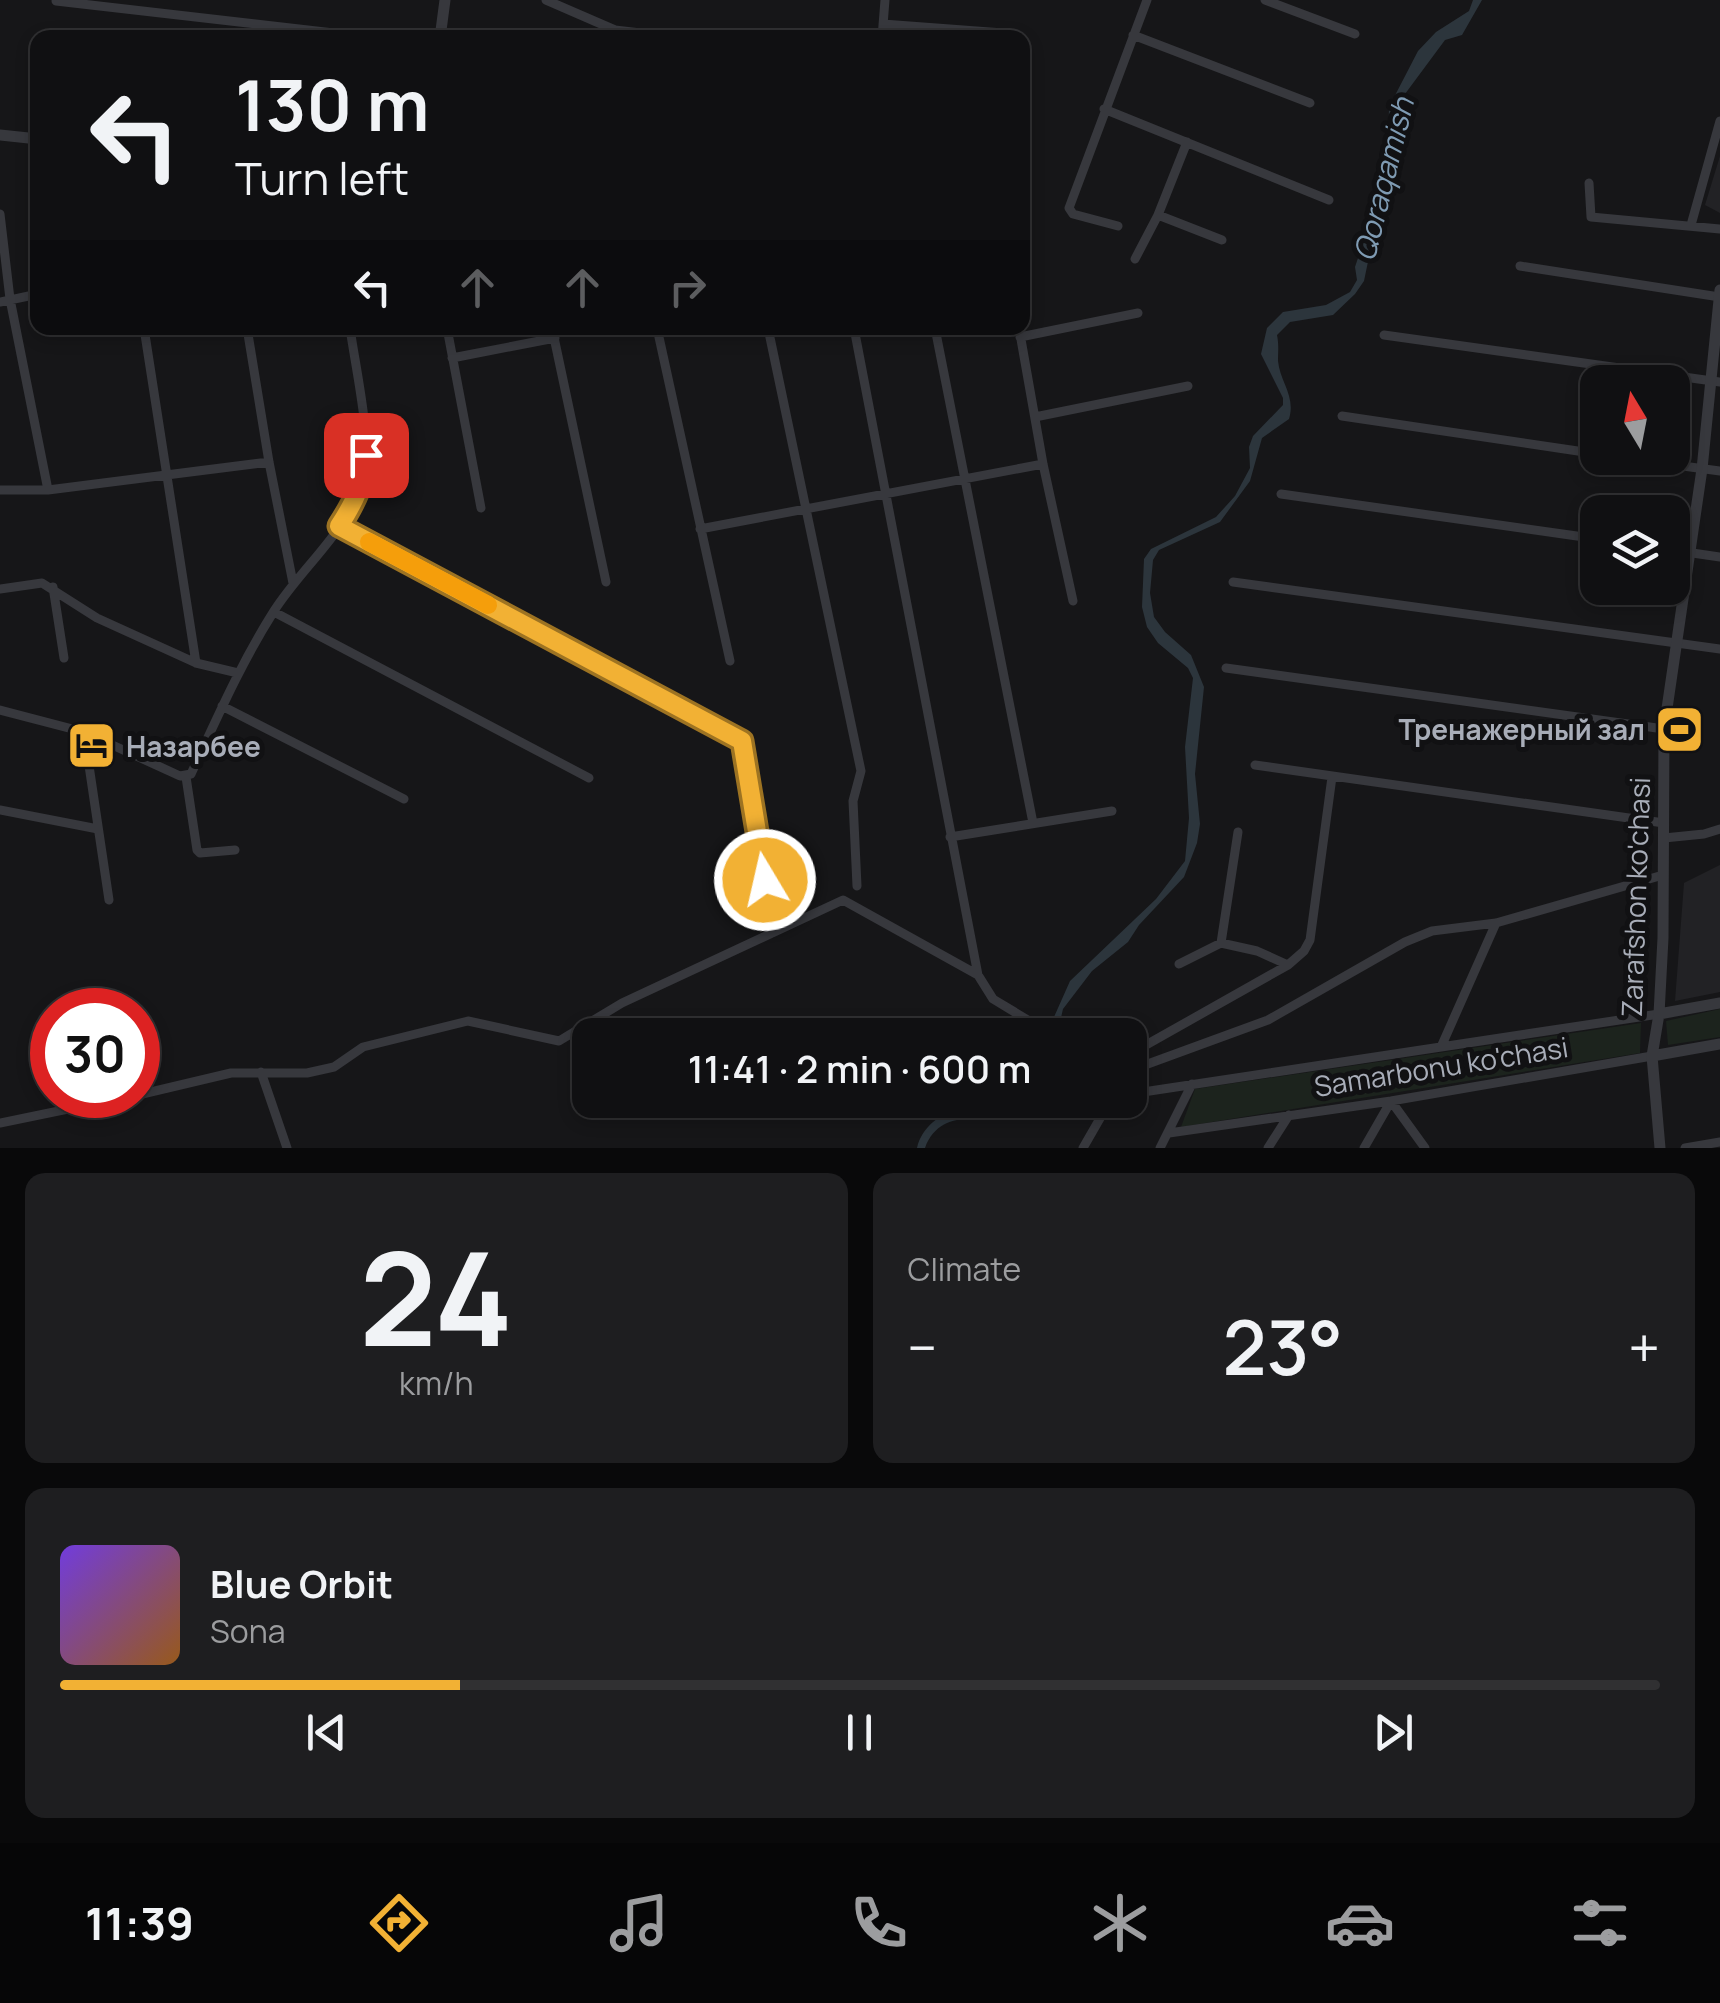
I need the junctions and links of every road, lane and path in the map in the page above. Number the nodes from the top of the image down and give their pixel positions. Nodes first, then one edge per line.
1 (445, 0) edge
2 (546, 0) edge
3 (885, 0) edge
4 (1148, 0) edge
5 (1266, 0) edge
6 (56, 1) edge
7 (882, 24) junction
8 (307, 30) edge
9 (441, 30) edge
10 (615, 30) edge
11 (882, 30) edge
12 (962, 30) edge
13 (1355, 34) dead end
14 (1134, 36) junction
15 (1310, 103) dead end
16 (1104, 109) junction
17 (1720, 121) edge
18 (0, 135) edge
19 (30, 139) edge
20 (1186, 142) junction
21 (1589, 183) dead end
22 (1329, 200) dead end
23 (0, 214) edge
24 (1158, 216) junction
25 (1691, 225) junction
26 (1118, 226) dead end
27 (1720, 229) edge
28 (1222, 240) dead end
29 (1135, 259) dead end
30 (1520, 266) dead end
31 (1720, 294) edge
32 (30, 295) edge
33 (5, 300) edge
34 (1138, 313) dead end
35 (1030, 330) edge
36 (145, 335) edge
37 (248, 335) edge
38 (351, 335) edge
39 (447, 335) edge
40 (546, 335) edge
41 (554, 335) edge
42 (658, 335) edge
43 (769, 335) edge
44 (855, 335) edge
45 (937, 335) edge
46 (1021, 335) edge
47 (1384, 336) dead end
48 (452, 358) junction
49 (1715, 382) edge
50 (1188, 386) dead end
51 (1342, 416) dead end
52 (1035, 417) junction
53 (1580, 451) edge
54 (268, 462) junction
55 (1043, 464) junction
56 (1690, 467) edge
57 (1702, 469) junction
58 (1720, 471) edge
59 (167, 474) junction
60 (964, 480) junction
61 (0, 490) edge
62 (48, 490) junction
63 (1281, 494) dead end
64 (886, 495) junction
65 (481, 508) dead end
66 (804, 508) junction
67 (339, 526) junction
68 (700, 529) junction
69 (1580, 536) edge
70 (1690, 552) joint
71 (1720, 557) edge
72 (606, 582) dead end
73 (1232, 582) dead end
74 (293, 583) junction
75 (53, 587) junction
76 (0, 590) edge
77 (1073, 600) dead end
78 (1682, 605) edge
79 (274, 612) junction
80 (1676, 643) junction
81 (1720, 649) edge
82 (64, 658) dead end
83 (730, 661) dead end
84 (196, 663) junction
85 (1226, 668) dead end
86 (238, 673) junction
87 (222, 706) junction
88 (0, 710) edge
89 (1664, 729) junction
90 (84, 732) junction
91 (1255, 765) dead end
92 (186, 777) junction
93 (1332, 777) junction
94 (589, 778) dead end
95 (404, 799) dead end
96 (0, 810) edge
97 (1112, 811) dead end
98 (1033, 823) junction
99 (1664, 823) junction
100 (1720, 828) edge
101 (98, 829) junction
102 (1238, 832) dead end
103 (950, 837) junction
104 (1664, 838) junction
105 (235, 850) dead end
106 (1663, 875) junction
107 (857, 886) dead end
108 (109, 900) dead end
109 (1496, 922) junction
110 (772, 934) junction
111 (1221, 943) junction
112 (1179, 964) dead end
113 (1288, 965) junction
114 (978, 974) junction
115 (1720, 1004) edge
116 (1659, 1014) junction
117 (1024, 1018) edge
118 (1147, 1044) edge
119 (1720, 1044) edge
120 (1440, 1047) junction
121 (1652, 1056) junction
122 (1147, 1064) edge
123 (261, 1072) junction
124 (1192, 1084) junction
125 (160, 1090) edge
126 (1147, 1091) edge
127 (1391, 1101) junction
128 (1289, 1116) junction
129 (30, 1117) edge
130 (1100, 1118) edge
131 (0, 1123) edge
132 (1169, 1133) junction
133 (1720, 1142) edge
134 (287, 1148) edge
135 (1082, 1148) edge
136 (1160, 1148) edge
137 (1268, 1148) edge
138 (1364, 1148) edge
139 (1425, 1148) edge
140 (1660, 1148) edge
141 (1685, 1148) edge

1 - 9 street
2 - 10 street
3 - 7 street
4 - 14 street
5 - 13 street
6 - 8 street
7 - 11 street
7 - 12 street
14 - 15 street
14 - 16 street
16 - 20 street
16 - 26 street
17 - 25 street
18 - 19 street
20 - 22 street
20 - 24 street
21 - 25 street
23 - 33 street
24 - 28 street
24 - 29 street
25 - 27 street
30 - 31 street
31 - 49 street, Zarafshon ko'chasi
32 - 33 street
33 - 62 street
34 - 35 street
36 - 59 street
37 - 54 street
38 - 67 street
39 - 48 street
40 - 48 street
41 - 72 street
42 - 68 street
43 - 66 street
44 - 64 street
45 - 60 street
46 - 52 street
47 - 49 street
48 - 65 street
49 - 57 street, Zarafshon ko'chasi
50 - 52 street
51 - 53 street
52 - 55 street
54 - 59 street
54 - 74 street
55 - 60 street
55 - 77 street
56 - 57 street
57 - 58 street
57 - 70 street, Zarafshon ko'chasi
59 - 62 street
59 - 84 street
60 - 64 street
60 - 98 street
61 - 62 street
63 - 69 street
64 - 66 street
64 - 103 street
66 - 68 street
66 - 107 street
67 - 74 street
67 - 110 street
68 - 83 street
70 - 71 street
73 - 80 street
74 - 79 street
75 - 76 street
75 - 82 street
75 - 84 street
78 - 80 street, Zarafshon ko'chasi
79 - 86 street
79 - 94 street
80 - 81 street
80 - 89 street, Zarafshon ko'chasi
84 - 86 street
85 - 89 street
86 - 87 street
87 - 92 street
87 - 95 street
88 - 90 street
89 - 99 street, Zarafshon ko'chasi
90 - 92 street
90 - 101 street
91 - 93 street
92 - 105 street
93 - 99 street
93 - 113 street
96 - 101 street
97 - 98 street
98 - 103 street
99 - 104 street, Zarafshon ko'chasi
100 - 104 street
101 - 108 street
102 - 111 street
103 - 114 street
104 - 106 street, Zarafshon ko'chasi
106 - 109 street
106 - 116 street, Zarafshon ko'chasi
109 - 120 street
109 - 122 street
110 - 114 street
110 - 123 street
111 - 112 street
111 - 113 street
113 - 118 street
114 - 117 street
115 - 116 street, Samarbonu ko'chasi
116 - 120 street, Samarbonu ko'chasi
116 - 121 street, Zarafshon ko'chasi
119 - 121 street, Samarbonu ko'chasi
120 - 124 street, Samarbonu ko'chasi
121 - 127 street, Samarbonu ko'chasi
121 - 140 street, Zarafshon ko'chasi
123 - 125 street
123 - 134 street
124 - 126 street, Samarbonu ko'chasi
124 - 132 street
127 - 128 street, Samarbonu ko'chasi
127 - 138 street
127 - 139 street
128 - 132 street, Samarbonu ko'chasi
128 - 137 street
129 - 131 street
130 - 135 street
132 - 136 street
133 - 141 street

